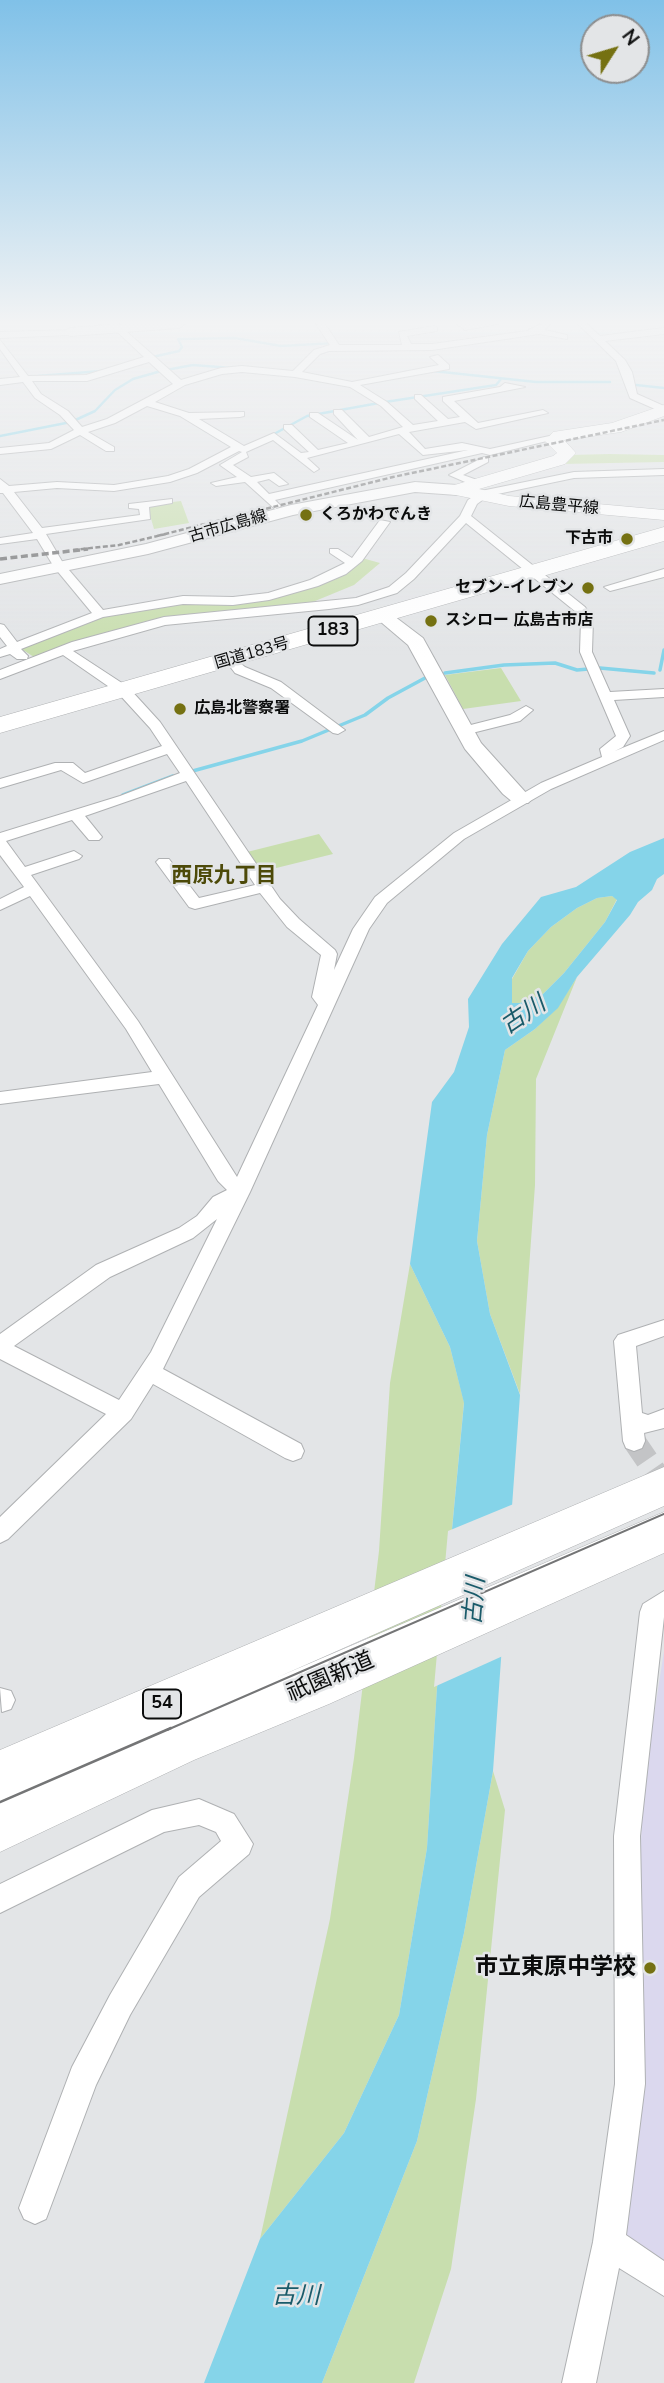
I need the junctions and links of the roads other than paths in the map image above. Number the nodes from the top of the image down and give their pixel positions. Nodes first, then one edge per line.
1 (71, 435) edge
2 (87, 435) edge
3 (219, 435) edge
4 (297, 435) edge
5 (349, 435) edge
6 (356, 435) edge
7 (381, 435) edge
8 (406, 435) edge
9 (571, 435) edge
10 (554, 438) junction
11 (362, 443) junction
12 (110, 449) dead end
13 (242, 449) junction
14 (0, 451) edge
15 (317, 454) junction
16 (481, 456) junction
17 (299, 457) junction
18 (314, 470) dead end
19 (664, 472) edge
20 (248, 480) junction
21 (216, 483) dead end
22 (283, 484) dead end
23 (2, 486) edge
24 (457, 490) joint
25 (477, 490) junction
26 (267, 498) junction
27 (168, 501) dead end
28 (18, 504) junction
29 (143, 504) junction
30 (0, 507) edge
31 (121, 507) dead end
32 (283, 512) junction
33 (465, 517) junction
34 (384, 522) dead end
35 (663, 529) edge
36 (39, 534) junction
37 (0, 541) edge
38 (334, 551) dead end
39 (354, 562) junction
40 (519, 562) junction
41 (63, 568) junction
42 (664, 573) edge
43 (0, 579) edge
44 (358, 601) junction
45 (624, 601) dead end
46 (100, 614) junction
47 (384, 617) junction
48 (0, 628) edge
49 (15, 648) junction
50 (64, 650) junction
51 (0, 653) edge
52 (231, 660) junction
53 (33, 663) junction
54 (0, 676) edge
55 (123, 690) junction
56 (664, 693) edge
57 (607, 696) junction
58 (526, 710) dead end
59 (0, 725) edge
60 (335, 728) dead end
61 (464, 731) junction
62 (664, 734) edge
63 (171, 748) junction
64 (609, 757) junction
65 (187, 772) junction
66 (0, 783) edge
67 (521, 799) junction
68 (76, 815) junction
69 (93, 836) dead end
70 (0, 838) edge
71 (0, 844) edge
72 (74, 856) dead end
73 (164, 862) dead end
74 (21, 873) junction
75 (264, 887) junction
76 (33, 890) junction
77 (0, 905) edge
78 (327, 1005) junction
79 (164, 1077) junction
80 (0, 1098) edge
81 (240, 1192) junction
82 (664, 1328) edge
83 (0, 1348) edge
84 (150, 1372) junction
85 (123, 1412) junction
86 (664, 1418) edge
87 (293, 1451) dead end
88 (664, 1486) edge
89 (0, 1532) edge
90 (664, 1532) edge
91 (664, 1602) edge
92 (0, 1775) edge
93 (0, 1826) edge
94 (0, 1899) edge
95 (35, 2208) dead end
96 (609, 2242) junction
97 (664, 2280) edge
98 (579, 2383) edge

1 - 14 street
2 - 12 street
3 - 13 street
4 - 15 street
5 - 11 street
6 - 11 street
7 - 11 street
8 - 16 street
9 - 10 main road
10 - 16 street
10 - 25 main road, 広島豊平線
11 - 15 street
13 - 17 street
13 - 20 street
13 - 23 street
15 - 17 street
16 - 25 street
16 - 26 street
17 - 18 street
19 - 25 street
20 - 21 street
20 - 22 street
20 - 26 street
23 - 28 street
24 - 25 main road, 広島豊平線
24 - 32 main road, 古市広島線
25 - 33 street
25 - 35 main road, 広島豊平線
26 - 32 street
27 - 29 street
28 - 30 street
28 - 36 street
29 - 31 street
29 - 36 street
32 - 41 main road, 古市広島線
33 - 40 street
33 - 44 street
34 - 39 street
35 - 40 highway, 国道183号 / 183
36 - 37 street
36 - 41 street
38 - 39 street
39 - 46 street
40 - 47 highway, 国道183号 / 183
40 - 57 street
41 - 43 main road, 古市広島線
41 - 46 street
42 - 45 street
44 - 47 street
44 - 50 street
46 - 49 street
47 - 52 highway, 国道183号 / 183
47 - 61 main road
48 - 49 street
49 - 51 street
49 - 53 street
50 - 53 street
50 - 55 street
52 - 55 highway, 国道183号 / 183
52 - 60 street
53 - 54 street
55 - 59 highway, 国道183号 / 183
55 - 63 street
56 - 57 street
57 - 64 street
58 - 61 street
61 - 67 main road
62 - 64 street
63 - 65 street
63 - 66 street
64 - 67 street
65 - 68 street
65 - 75 street
67 - 78 street
68 - 69 street
68 - 70 street
71 - 74 street
72 - 74 street
73 - 75 street
74 - 76 street
75 - 78 street
76 - 77 street
76 - 79 street
78 - 81 street
79 - 80 street
79 - 81 street
81 - 83 street
81 - 84 street
82 - 86 street
83 - 85 street
84 - 85 street
84 - 87 street
85 - 89 street
88 - 92 highway, 祇園新道 / 54
90 - 93 highway, 祇園新道 / 54
91 - 96 street
94 - 95 street
96 - 97 street
96 - 98 street

